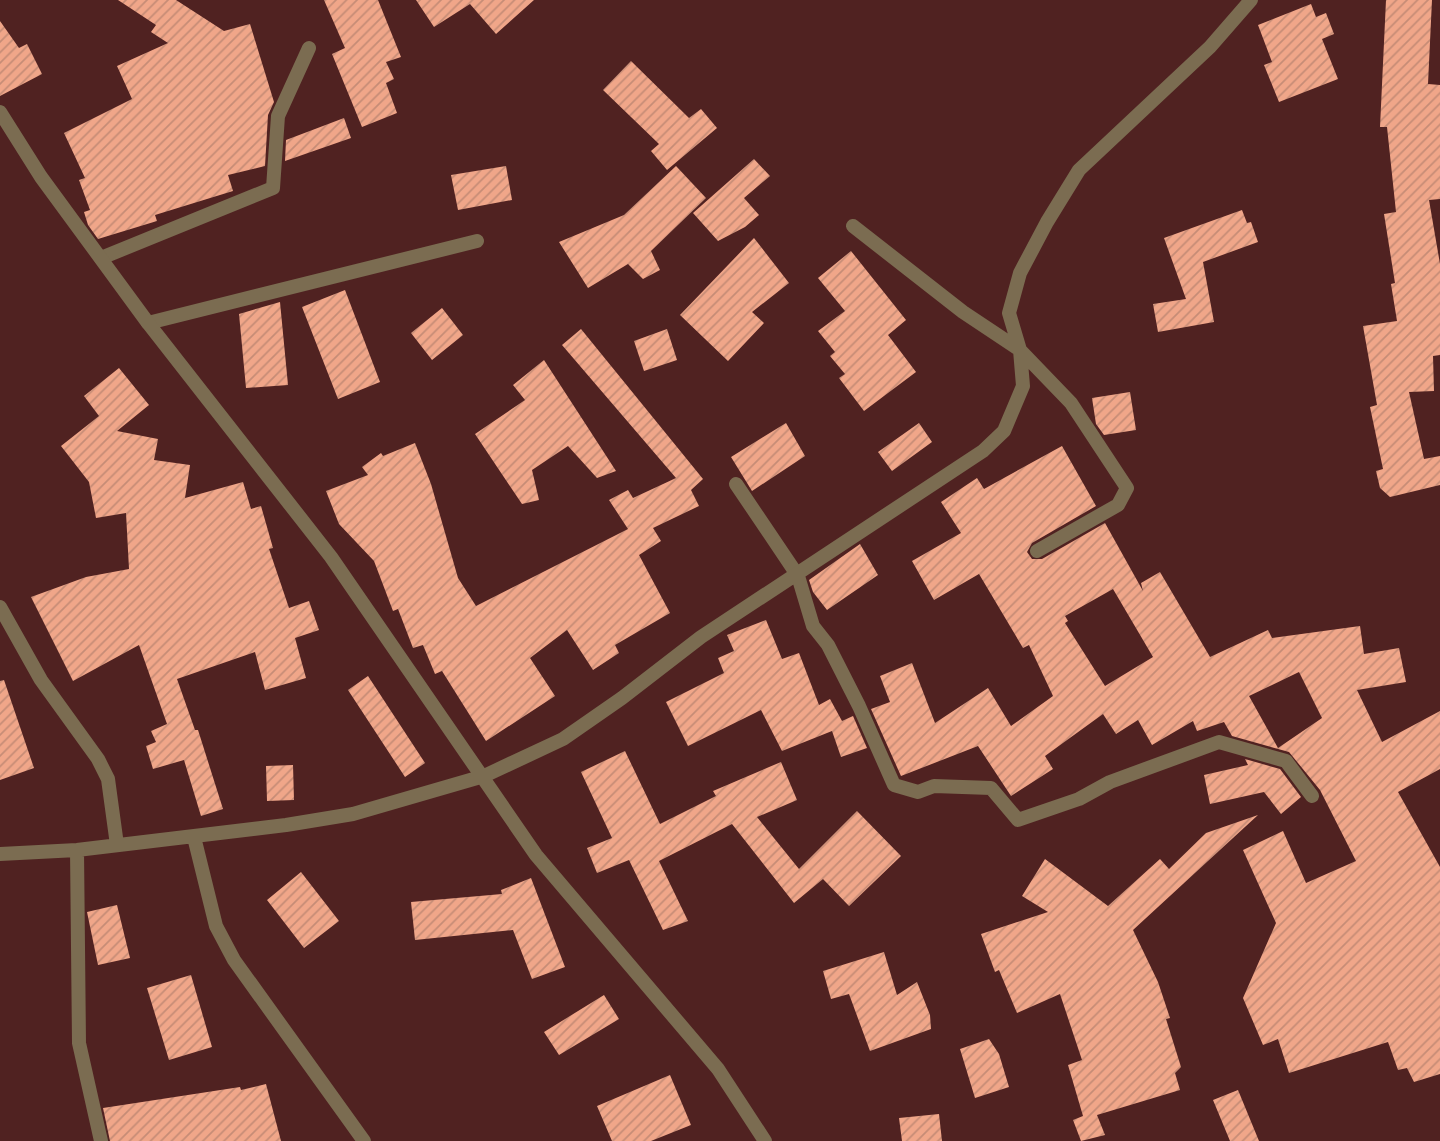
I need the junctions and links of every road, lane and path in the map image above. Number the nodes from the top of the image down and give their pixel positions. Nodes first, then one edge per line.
1 (1251, 0) edge
2 (309, 48) dead end
3 (0, 112) edge
4 (853, 226) dead end
5 (477, 241) dead end
6 (101, 258) junction
7 (149, 323) junction
8 (1020, 350) junction
9 (736, 484) dead end
10 (1037, 551) dead end
11 (798, 576) junction
12 (0, 607) edge
13 (484, 776) junction
14 (1312, 796) dead end
15 (194, 838) junction
16 (117, 845) junction
17 (77, 850) junction
18 (0, 854) edge
19 (101, 1141) edge
20 (364, 1141) edge
21 (765, 1141) edge

1 - 8 street
2 - 6 street
3 - 6 street
4 - 8 street
5 - 7 street
6 - 7 street
7 - 13 street
8 - 10 street
8 - 11 street
9 - 11 street
11 - 13 street
11 - 14 street
12 - 16 street
13 - 15 street
13 - 21 street
15 - 16 street
15 - 20 street
16 - 17 street
17 - 18 street
17 - 19 street

